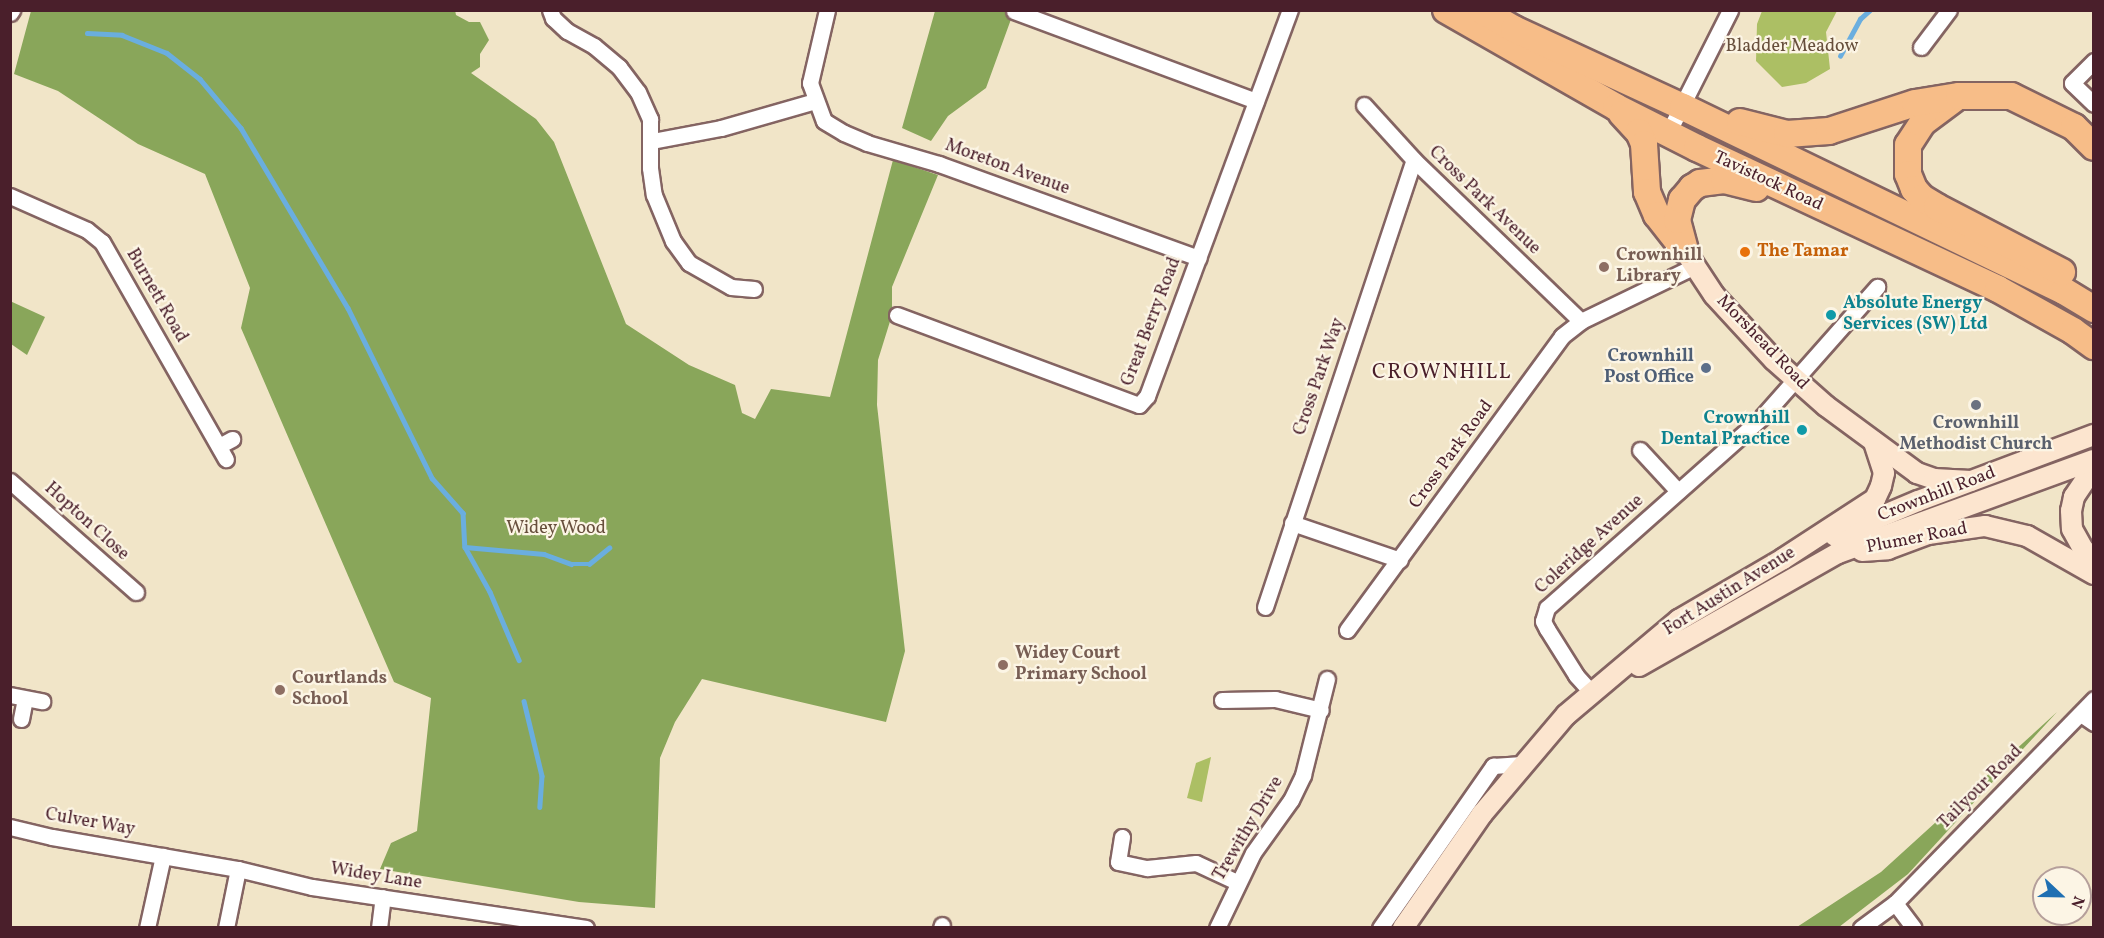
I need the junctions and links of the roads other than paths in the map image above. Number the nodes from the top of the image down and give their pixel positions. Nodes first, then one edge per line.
1 (549, 10) edge
2 (827, 10) edge
3 (1446, 10) edge
4 (1481, 10) edge
5 (1730, 10) edge
6 (1949, 10) edge
7 (1014, 11) edge
8 (1284, 12) edge
9 (1921, 47) dead end
10 (2094, 61) edge
11 (1959, 96) junction
12 (815, 100) junction
13 (1256, 101) junction
14 (2094, 104) edge
15 (1364, 105) dead end
16 (1616, 107) junction
17 (1687, 109) junction
18 (1668, 133) junction
19 (652, 141) junction
20 (2094, 147) edge
21 (1414, 160) junction
22 (10, 196) edge
23 (1820, 206) junction
24 (1198, 258) junction
25 (1689, 258) junction
26 (1877, 287) dead end
27 (754, 289) dead end
28 (2094, 304) edge
29 (2094, 309) edge
30 (897, 315) dead end
31 (1581, 321) junction
32 (2094, 346) edge
33 (1796, 381) junction
34 (2094, 435) edge
35 (1874, 442) junction
36 (226, 448) dead end
37 (1640, 450) dead end
38 (2094, 460) edge
39 (2094, 475) edge
40 (10, 481) edge
41 (1971, 481) junction
42 (1678, 491) junction
43 (1292, 523) junction
44 (1838, 553) junction
45 (1783, 559) junction
46 (1400, 560) junction
47 (2094, 560) edge
48 (2094, 574) edge
49 (136, 592) dead end
50 (1264, 607) dead end
51 (1347, 630) dead end
52 (1328, 679) dead end
53 (1592, 693) junction
54 (18, 697) edge
55 (2094, 699) edge
56 (1222, 700) dead end
57 (42, 701) dead end
58 (1321, 710) junction
59 (2087, 718) edge
60 (21, 719) dead end
61 (1522, 764) junction
62 (10, 827) edge
63 (1122, 837) dead end
64 (163, 856) junction
65 (238, 869) junction
66 (1237, 882) junction
67 (382, 897) junction
68 (1895, 903) junction
69 (147, 927) edge
70 (226, 927) edge
71 (379, 927) edge
72 (586, 927) edge
73 (1217, 927) edge
74 (1380, 927) edge
75 (1403, 927) edge
76 (1861, 927) edge
77 (1914, 927) edge

1 - 19 street
2 - 12 street
3 - 16 highway, Tavistock Road
4 - 17 highway, Tavistock Road
5 - 17 street
6 - 9 street
7 - 13 street
8 - 13 street, Great Berry Road
10 - 14 street
11 - 17 highway
11 - 20 highway
11 - 28 highway
12 - 19 street
12 - 24 street, Moreton Avenue
13 - 24 street, Great Berry Road
15 - 21 street, Cross Park Avenue
16 - 18 highway, Tavistock Road
16 - 25 highway
17 - 18 street
17 - 29 highway, Tavistock Road
18 - 23 highway, Tavistock Road
19 - 27 street
21 - 31 street, Cross Park Avenue
21 - 43 street, Cross Park Way
22 - 36 street, Burnett Road
23 - 25 highway
23 - 32 highway, Tavistock Road
24 - 30 street, Great Berry Road
25 - 31 street, Cross Park Road
25 - 33 main road, Morshead Road
26 - 33 street, Coleridge Avenue
31 - 46 street, Cross Park Road
33 - 35 main road, Morshead Road
33 - 42 street, Coleridge Avenue
34 - 41 main road, Crownhill Road
35 - 41 main road, Morshead Road
35 - 45 main road, Fort Austin Avenue
37 - 42 street
38 - 44 main road, Crownhill Road
39 - 47 main road
40 - 49 street, Hopton Close
41 - 45 main road, Crownhill Road
42 - 53 street, Coleridge Avenue
43 - 46 street
43 - 50 street, Cross Park Way
44 - 48 main road, Plumer Road
44 - 53 main road, Fort Austin Avenue
45 - 53 main road, Fort Austin Avenue
46 - 51 street, Cross Park Road
52 - 58 street, Trewithy Drive
53 - 61 main road, Fort Austin Avenue
54 - 57 street
54 - 60 street
55 - 59 street, Tailyour Road
56 - 58 street
58 - 66 street, Trewithy Drive
59 - 68 street, Tailyour Road
61 - 74 street
61 - 75 main road, Fort Austin Avenue
62 - 64 street, Culver Way
63 - 66 street
64 - 65 street, Widey Lane
64 - 69 street
65 - 67 street, Widey Lane
65 - 70 street
66 - 73 street, Trewithy Drive
67 - 71 street
67 - 72 street, Widey Lane
68 - 76 street, Tailyour Road
68 - 77 street

